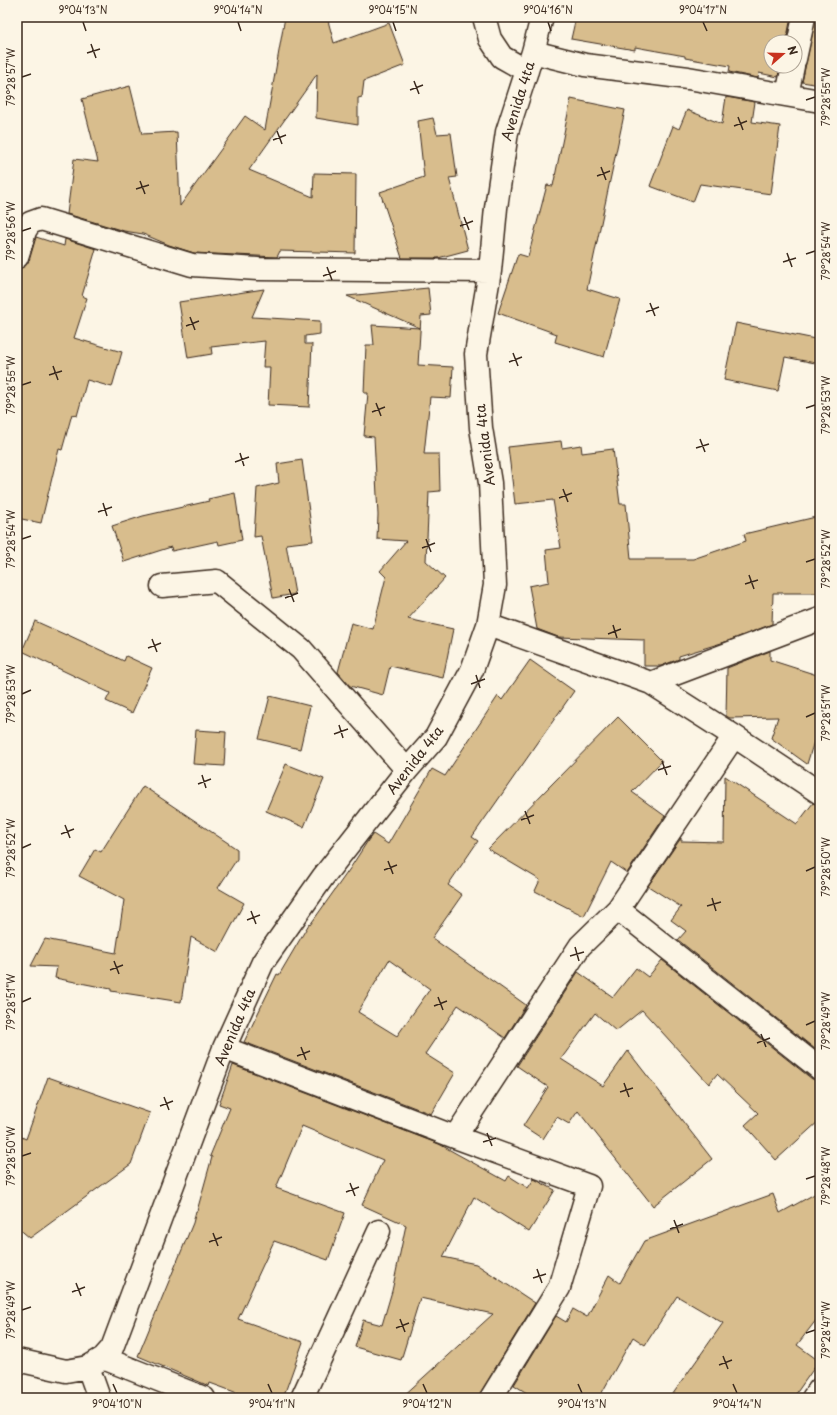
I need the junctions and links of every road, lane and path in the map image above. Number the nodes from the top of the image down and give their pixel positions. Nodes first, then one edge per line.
1 (484, 17) edge
2 (542, 17) edge
3 (804, 17) edge
4 (800, 34) edge
5 (530, 61) junction
6 (791, 74) edge
7 (787, 95) junction
8 (820, 101) edge
9 (17, 257) edge
10 (490, 271) junction
11 (162, 586) dead end
12 (820, 619) edge
13 (488, 625) junction
14 (651, 683) junction
15 (734, 736) junction
16 (407, 770) junction
17 (820, 793) edge
18 (618, 909) junction
19 (224, 1048) junction
20 (820, 1069) edge
21 (455, 1137) junction
22 (379, 1231) dead end
23 (17, 1360) edge
24 (96, 1363) junction
25 (820, 1389) edge
26 (99, 1398) edge
27 (204, 1398) edge
28 (302, 1398) edge
29 (491, 1398) edge
30 (813, 1398) edge

1 - 5 street
2 - 5 street, Avenida 4ta
3 - 4 street
5 - 7 street
5 - 10 street, Avenida 4ta
6 - 7 street
7 - 8 street
9 - 10 street
10 - 13 street, Avenida 4ta
11 - 16 street
12 - 14 street
13 - 14 street
13 - 16 street, Avenida 4ta
14 - 15 street
15 - 17 street
15 - 18 street
16 - 19 street, Avenida 4ta
18 - 20 street
18 - 21 street
19 - 21 street
19 - 24 street, Avenida 4ta
21 - 29 street
22 - 28 street
23 - 24 street
24 - 26 street
24 - 27 street
25 - 30 street

